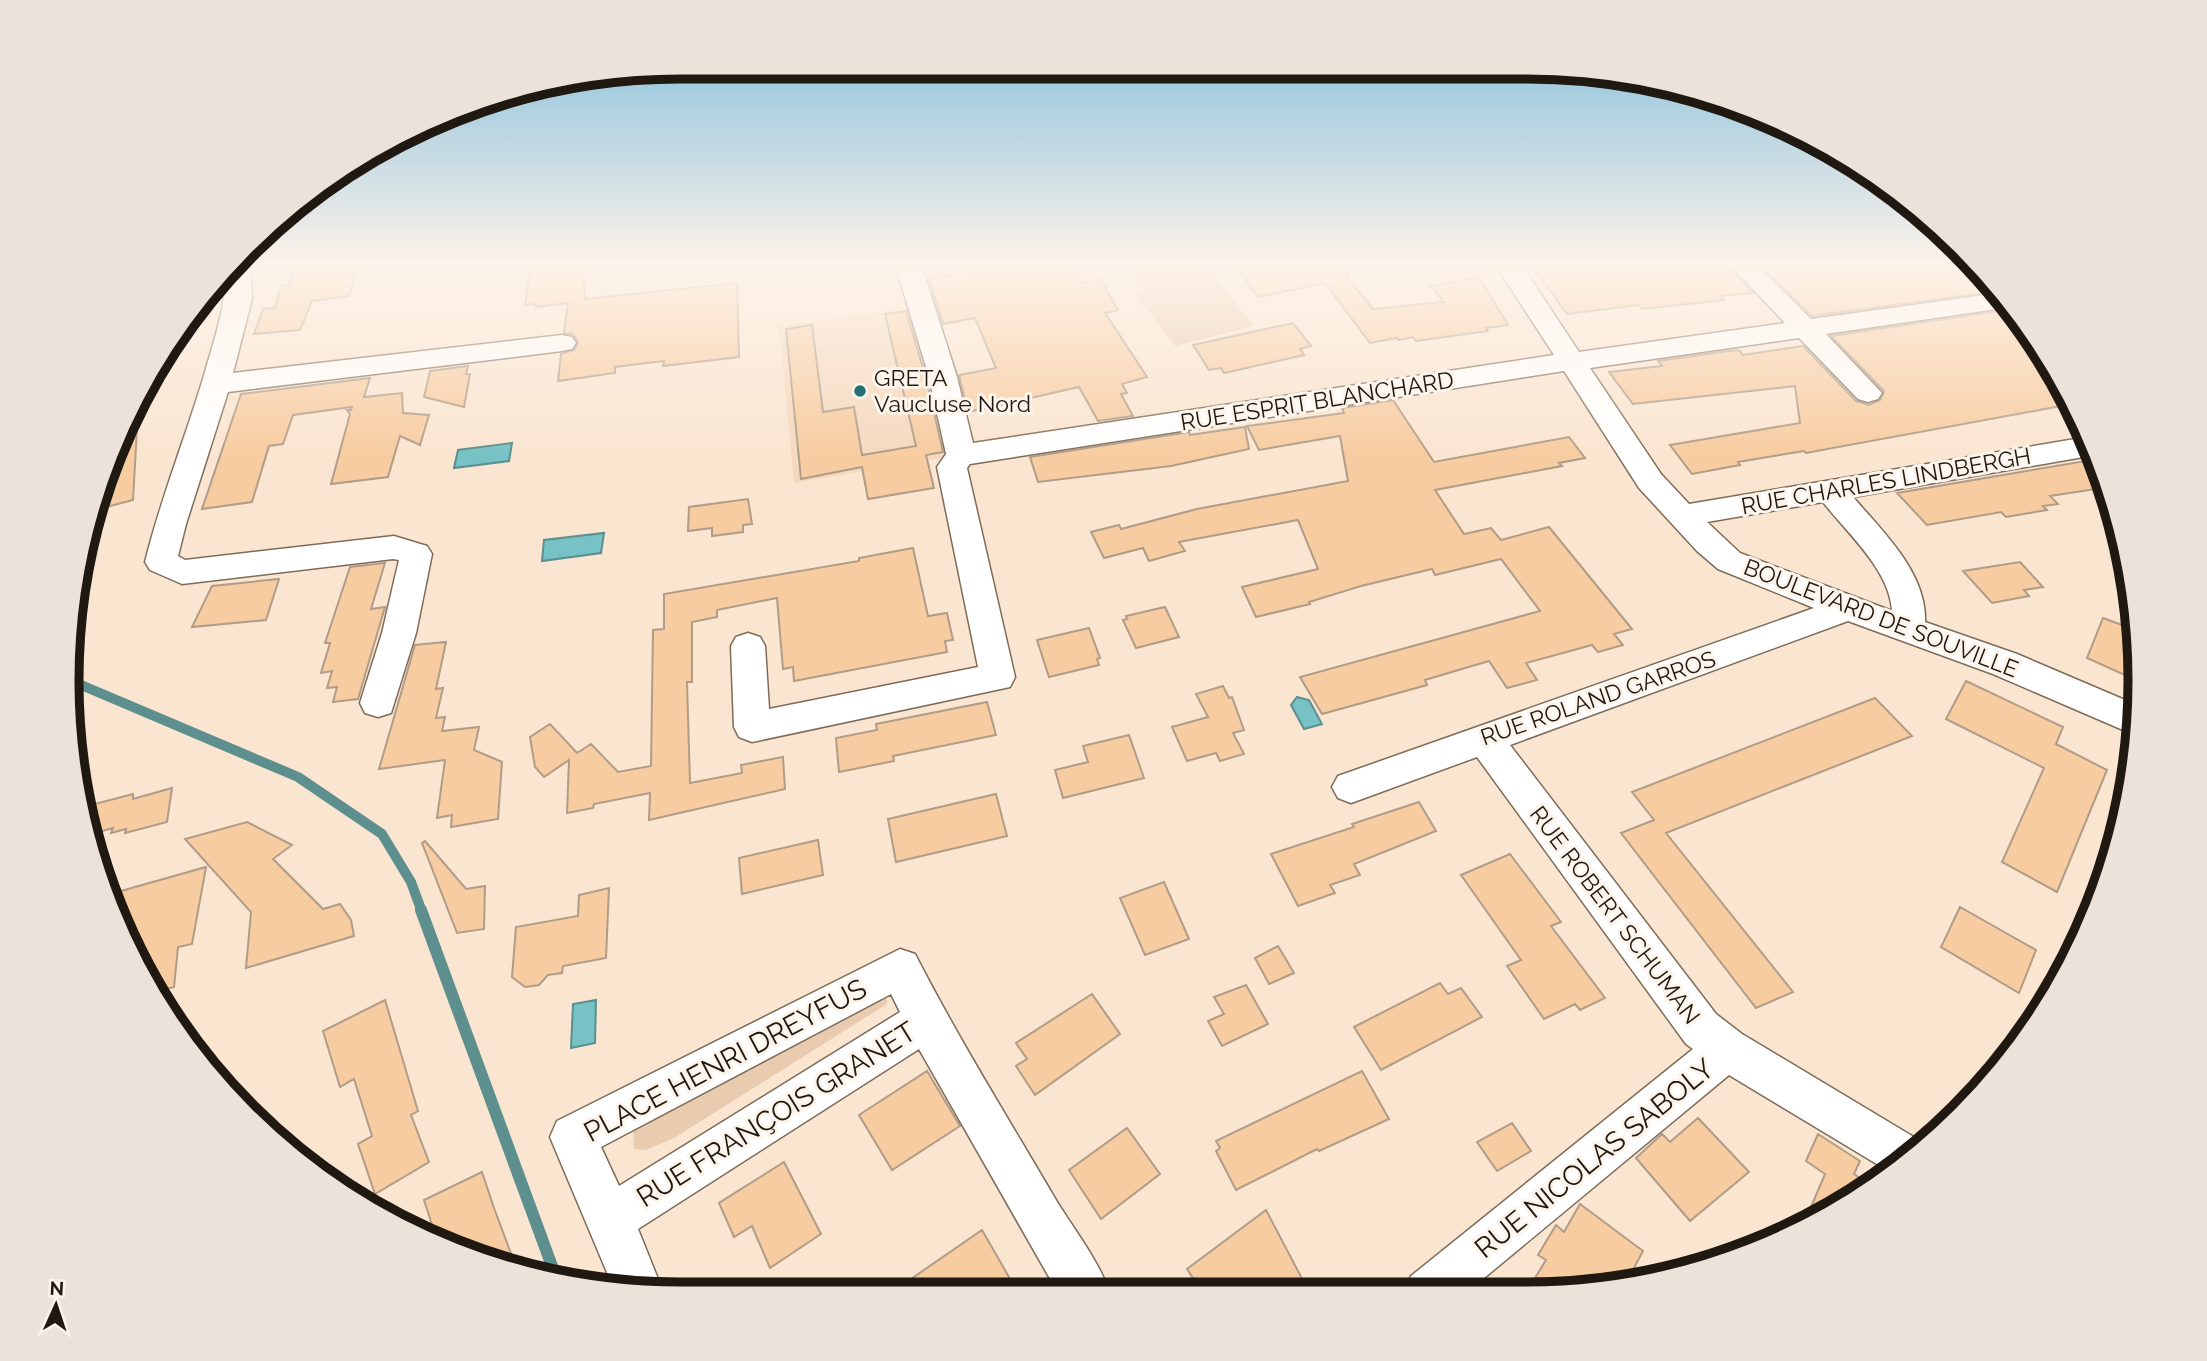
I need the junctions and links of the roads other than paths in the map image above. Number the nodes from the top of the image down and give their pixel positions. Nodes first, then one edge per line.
1 (230, 331) edge
2 (929, 331) edge
3 (1551, 331) edge
4 (1789, 331) edge
5 (1807, 331) edge
6 (562, 344) dead end
7 (1572, 364) junction
8 (216, 384) junction
9 (1868, 393) dead end
10 (2081, 448) edge
11 (961, 454) junction
12 (1832, 492) junction
13 (1681, 516) junction
14 (1842, 606) junction
15 (1908, 629) junction
16 (748, 646) dead end
17 (378, 703) dead end
18 (2127, 717) edge
19 (1483, 738) junction
20 (1351, 787) dead end
21 (926, 1020) junction
22 (1727, 1049) junction
23 (1900, 1152) edge
24 (610, 1219) junction
25 (635, 1280) edge
26 (1079, 1282) edge
27 (1441, 1282) edge

1 - 8 street
2 - 11 street
3 - 7 street, BOULEVARD DE SOUVILLE
4 - 7 street, RUE ESPRIT BLANCHARD
5 - 9 street
6 - 8 street
7 - 11 street, RUE ESPRIT BLANCHARD
7 - 13 street, BOULEVARD DE SOUVILLE
8 - 17 street
10 - 12 street, RUE CHARLES LINDBERGH
11 - 16 street
12 - 13 street, RUE CHARLES LINDBERGH
12 - 15 street
13 - 14 street, BOULEVARD DE SOUVILLE
14 - 15 street, BOULEVARD DE SOUVILLE
14 - 19 street, RUE ROLAND GARROS
15 - 18 street, BOULEVARD DE SOUVILLE
19 - 20 street, RUE ROLAND GARROS
19 - 22 street, RUE ROBERT SCHUMAN
21 - 24 street, RUE FRANÇOIS GRANET
21 - 24 street, PLACE HENRI DREYFUS
21 - 26 street, RUE FRANÇOIS GRANET
22 - 23 street, RUE ROBERT SCHUMAN
22 - 27 street, RUE NICOLAS SABOLY
24 - 25 street

